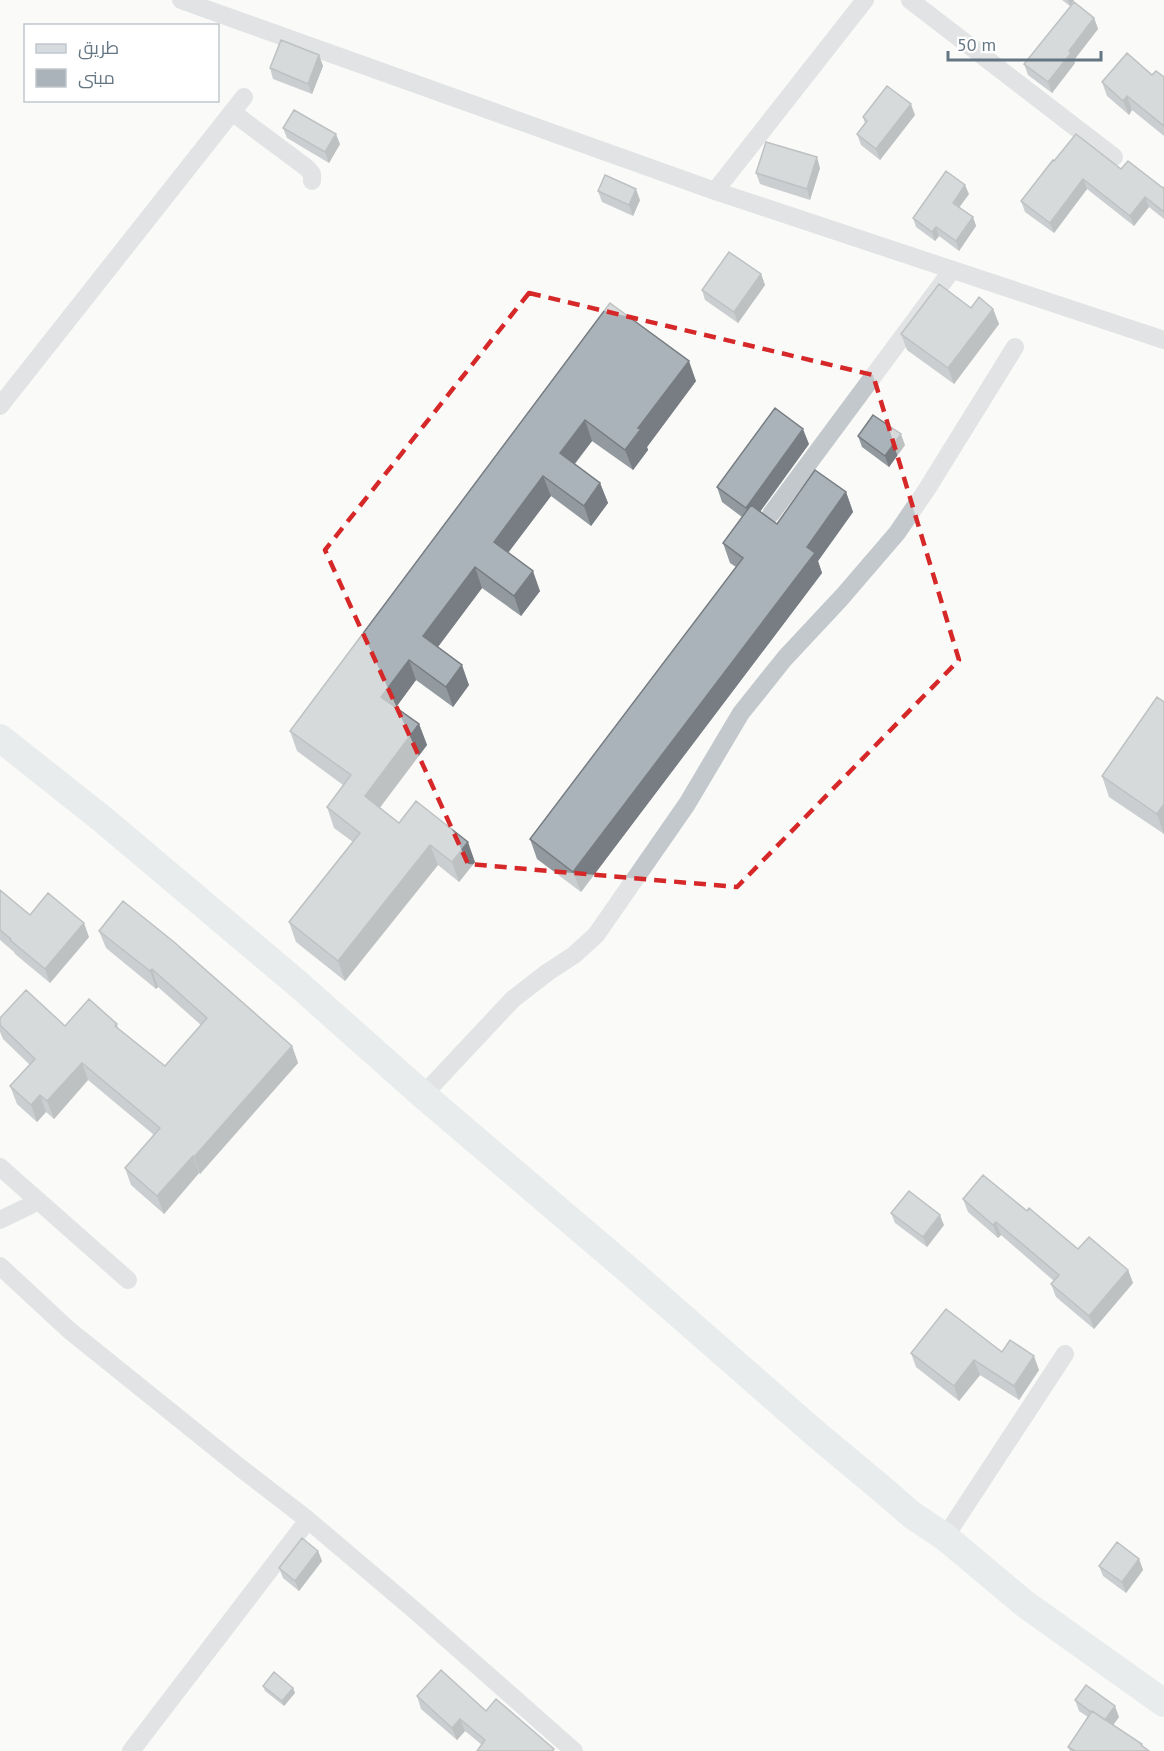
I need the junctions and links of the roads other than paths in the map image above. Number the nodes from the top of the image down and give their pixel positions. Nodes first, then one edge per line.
1 (181, 0) edge
2 (865, 0) edge
3 (910, 0) edge
4 (244, 97) dead end
5 (232, 112) junction
6 (1114, 157) dead end
7 (312, 181) dead end
8 (715, 192) junction
9 (952, 270) junction
10 (1162, 336) edge
11 (1016, 347) dead end
12 (0, 406) edge
13 (771, 514) dead end
14 (0, 738) edge
15 (423, 1095) junction
16 (0, 1167) edge
17 (39, 1201) junction
18 (0, 1220) edge
19 (0, 1266) edge
20 (129, 1280) dead end
21 (1065, 1353) dead end
22 (308, 1520) junction
23 (945, 1537) junction
24 (1164, 1703) edge
25 (131, 1751) edge
26 (574, 1751) edge

1 - 8 street
2 - 8 street
3 - 6 street
4 - 5 street
5 - 7 street
5 - 12 street
8 - 9 street
9 - 10 street
9 - 13 street
11 - 15 street
14 - 15 main road
15 - 23 main road
16 - 17 street
17 - 18 street
17 - 20 street
19 - 22 street
21 - 23 street
22 - 25 street
22 - 26 street
23 - 24 main road

